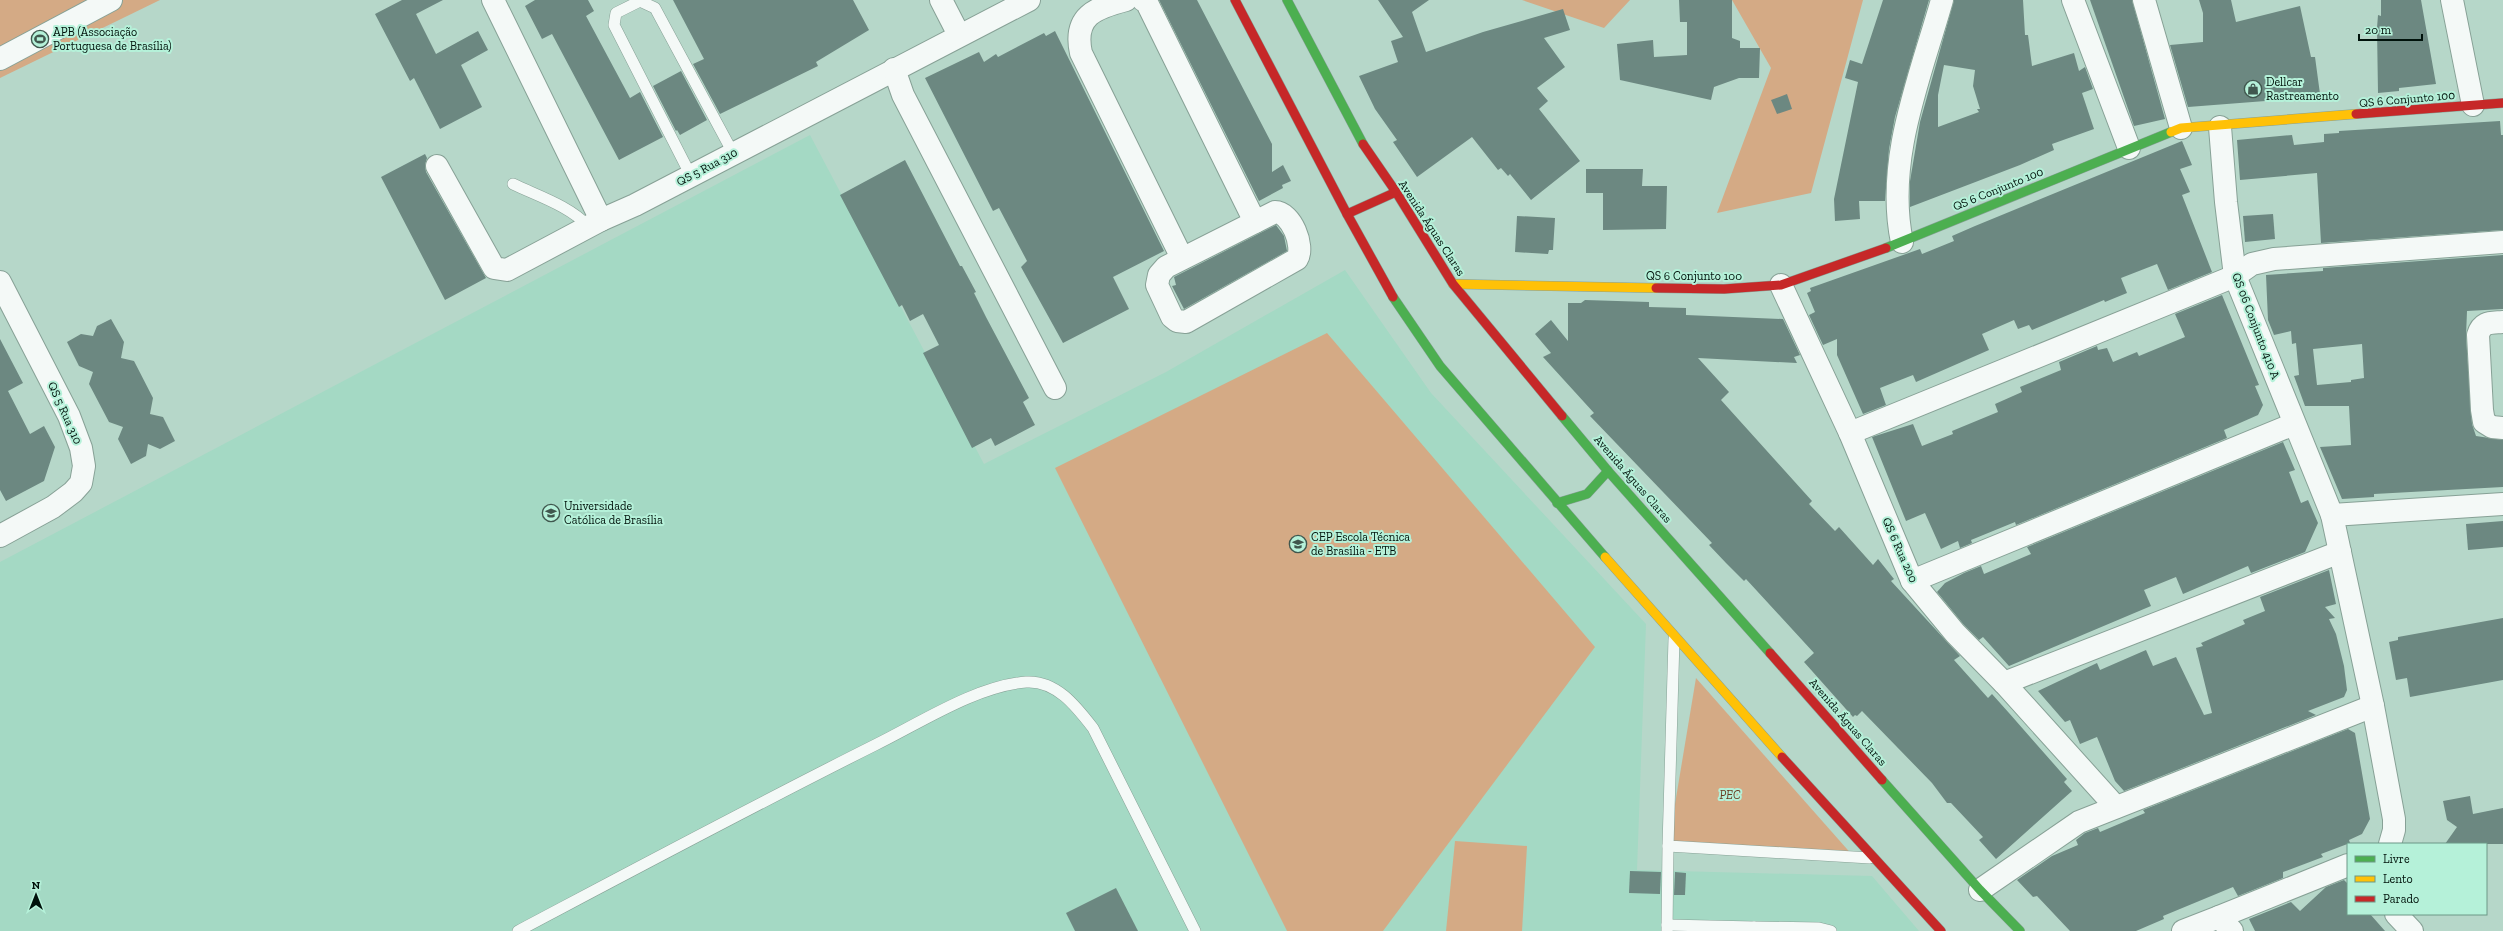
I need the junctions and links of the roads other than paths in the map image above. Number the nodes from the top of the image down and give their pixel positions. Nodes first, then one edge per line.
1 (111, 0) edge
2 (493, 0) edge
3 (941, 0) edge
4 (1028, 0) edge
5 (1143, 0) edge
6 (1235, 0) edge
7 (1287, 0) edge
8 (1942, 0) edge
9 (2073, 0) edge
10 (2144, 0) edge
11 (2452, 0) edge
12 (1104, 3) edge
13 (959, 35) junction
14 (0, 59) edge
15 (894, 69) junction
16 (2503, 103) edge
17 (2473, 105) junction
18 (2220, 127) junction
19 (2181, 128) junction
20 (2129, 148) junction
21 (733, 154) junction
22 (437, 166) dead end
23 (691, 176) junction
24 (513, 184) dead end
25 (1396, 192) junction
26 (1347, 214) junction
27 (1255, 222) junction
28 (595, 223) junction
29 (1902, 242) junction
30 (2503, 242) edge
31 (1182, 258) junction
32 (2235, 276) junction
33 (0, 282) edge
34 (1454, 284) junction
35 (1503, 285) junction
36 (1781, 285) junction
37 (1492, 296) dead end
38 (2503, 322) edge
39 (1054, 388) dead end
40 (2294, 424) junction
41 (2503, 428) edge
42 (1850, 433) junction
43 (1608, 471) junction
44 (1557, 504) junction
45 (2503, 504) edge
46 (2332, 515) junction
47 (0, 536) edge
48 (2340, 552) junction
49 (1912, 581) junction
50 (1674, 636) junction
51 (2004, 683) junction
52 (2373, 706) junction
53 (2116, 807) junction
54 (2390, 843) edge
55 (1668, 846) junction
56 (1872, 858) junction
57 (2347, 865) edge
58 (1980, 890) junction
59 (2397, 915) edge
60 (2225, 924) edge
61 (1667, 928) edge
62 (1754, 929) edge
63 (518, 931) edge
64 (1195, 931) edge
65 (1831, 931) edge
66 (1941, 931) edge
67 (2020, 931) edge
68 (2183, 931) edge
69 (2412, 931) edge

1 - 14 street
2 - 28 street
3 - 13 street
4 - 13 street, QS 5 Rua 310
5 - 27 street
6 - 26 main road
7 - 25 main road, Avenida Águas Claras
8 - 29 street
9 - 20 street
10 - 19 street
11 - 17 street
12 - 31 street
13 - 15 street, QS 5 Rua 310
15 - 21 street, QS 5 Rua 310
15 - 39 street
16 - 17 main road, QS 6 Conjunto 100
17 - 18 main road, QS 6 Conjunto 100
18 - 19 main road, QS 6 Conjunto 100
18 - 32 street, QS 06 Conjunto 410 A
19 - 20 main road, QS 6 Conjunto 100
20 - 29 main road, QS 6 Conjunto 100
21 - 23 street, QS 5 Rua 310
21 - 23 lane
22 - 28 street, QS 5 Rua 310
23 - 28 street, QS 5 Rua 310
24 - 28 lane
25 - 26 main road
25 - 34 main road, Avenida Águas Claras
26 - 44 main road
27 - 31 street
27 - 31 street
29 - 36 main road, QS 6 Conjunto 100
30 - 32 street
32 - 40 street, QS 06 Conjunto 410 A
32 - 42 street
33 - 47 street, QS 5 Rua 310
34 - 35 main road, QS 6 Conjunto 100
34 - 43 main road, Avenida Águas Claras
35 - 36 main road, QS 6 Conjunto 100
35 - 37 main road
36 - 42 street, QS 6 Rua 200
38 - 41 street
40 - 46 street, QS 06 Conjunto 410 A
40 - 49 street
42 - 49 street, QS 6 Rua 200
43 - 44 main road
43 - 58 main road, Avenida Águas Claras
44 - 50 main road
45 - 46 street
46 - 48 street, QS 06 Conjunto 410 A
48 - 51 street
48 - 52 street, QS 06 Conjunto 410 A
49 - 51 street, QS 6 Rua 200
50 - 55 lane
50 - 56 main road
51 - 53 street, QS 6 Rua 200
52 - 53 street
52 - 54 street, QS 06 Conjunto 410 A
53 - 58 street
55 - 56 lane
55 - 61 lane
56 - 66 main road
57 - 60 street
58 - 67 main road, Avenida Águas Claras
59 - 69 street
60 - 68 street
61 - 62 lane
62 - 65 lane
63 - 64 lane

